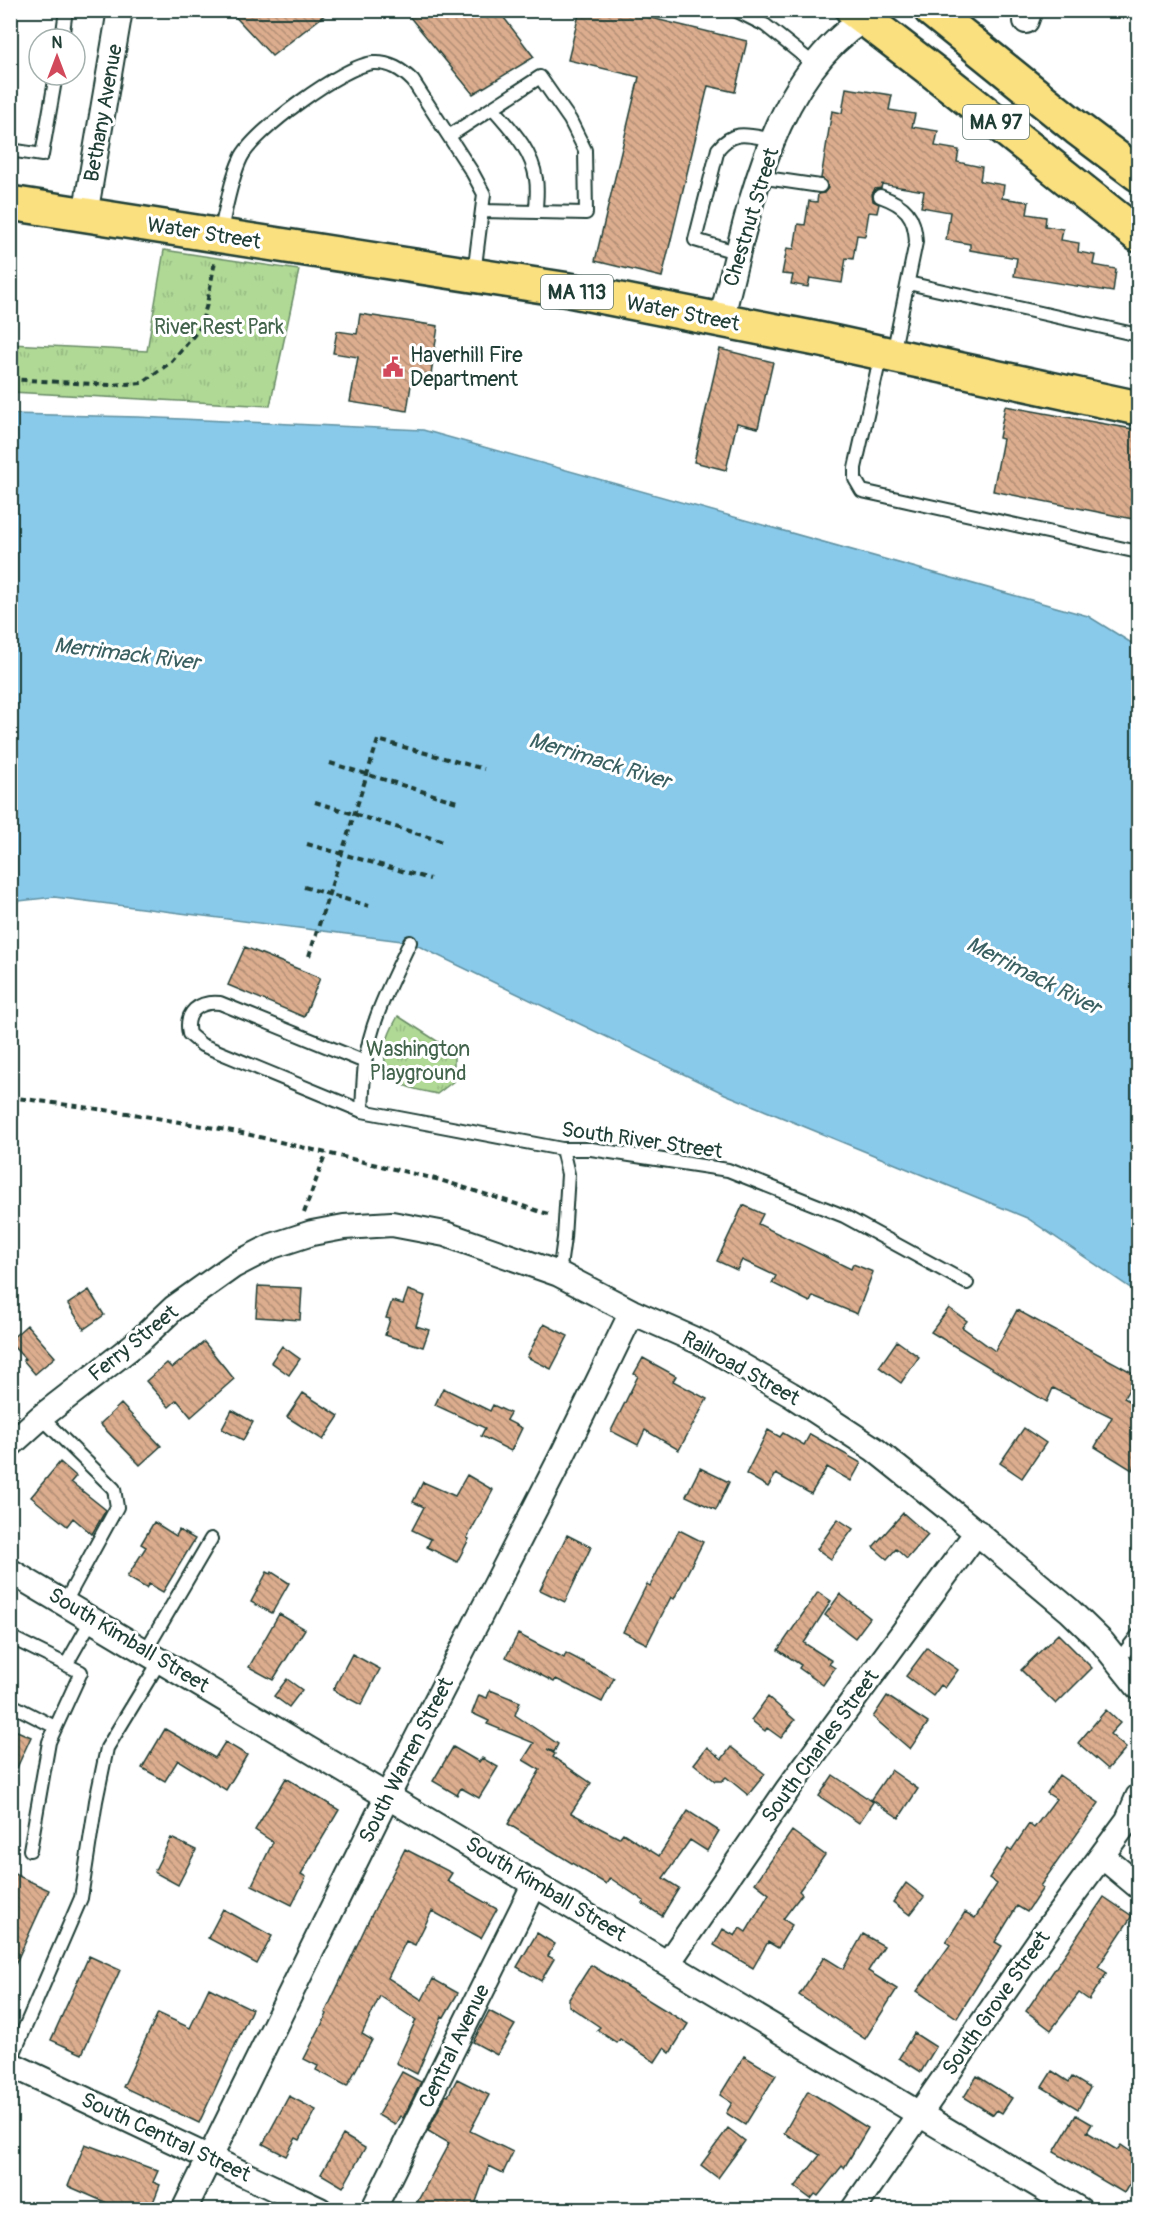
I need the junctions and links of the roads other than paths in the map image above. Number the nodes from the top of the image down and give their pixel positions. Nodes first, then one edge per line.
1 (66, 10) edge
2 (120, 10) edge
3 (735, 10) edge
4 (931, 10) edge
5 (865, 13) edge
6 (64, 27) edge
7 (815, 65) junction
8 (54, 87) edge
9 (493, 108) junction
10 (449, 136) junction
11 (774, 140) junction
12 (10, 150) edge
13 (1138, 174) edge
14 (759, 177) junction
15 (820, 186) dead end
16 (880, 196) dead end
17 (10, 203) edge
18 (482, 211) junction
19 (536, 212) junction
20 (85, 215) junction
21 (1138, 235) edge
22 (220, 236) junction
23 (739, 253) junction
24 (474, 275) junction
25 (908, 283) junction
26 (721, 320) junction
27 (1138, 335) edge
28 (887, 355) junction
29 (1138, 408) edge
30 (1138, 552) edge
31 (410, 942) dead end
32 (365, 1062) junction
33 (362, 1111) junction
34 (562, 1149) junction
35 (262, 1250) joint
36 (559, 1274) junction
37 (967, 1283) dead end
38 (632, 1312) junction
39 (41, 1417) junction
40 (10, 1445) edge
41 (976, 1532) junction
42 (211, 1539) dead end
43 (10, 1570) edge
44 (64, 1602) junction
45 (92, 1619) junction
46 (1138, 1635) edge
47 (10, 1637) edge
48 (153, 1655) junction
49 (1118, 1661) junction
50 (66, 1665) junction
51 (1138, 1687) edge
52 (10, 1704) edge
53 (55, 1727) junction
54 (388, 1795) junction
55 (1138, 1797) edge
56 (30, 1850) dead end
57 (1102, 1856) junction
58 (535, 1883) junction
59 (1138, 1886) edge
60 (668, 1963) junction
61 (10, 2063) edge
62 (918, 2113) junction
63 (210, 2157) junction
64 (184, 2210) edge
65 (321, 2210) edge
66 (373, 2210) edge
67 (853, 2210) edge
68 (1080, 2210) edge

1 - 6 lane
2 - 20 street, Bethany Avenue
3 - 7 lane
4 - 13 main road, MA 97
5 - 7 street, Chestnut Street
5 - 21 main road, MA 97
7 - 11 street, Chestnut Street
8 - 12 lane
9 - 10 lane
9 - 19 lane
9 - 19 lane
10 - 18 lane
10 - 22 lane
11 - 14 street, Chestnut Street
11 - 23 lane
14 - 15 lane
14 - 23 street, Chestnut Street
16 - 25 lane
17 - 20 main road, Water Street / MA 113
18 - 19 lane
18 - 24 lane
20 - 22 main road, Water Street / MA 113
22 - 24 main road, Water Street / MA 113
23 - 26 street, Chestnut Street
24 - 26 main road, Water Street / MA 113
25 - 27 lane
25 - 28 lane
26 - 28 main road, Water Street / MA 113
28 - 29 main road, Water Street / MA 113
28 - 30 lane
31 - 32 lane
32 - 33 lane
32 - 33 lane, South River Street
33 - 34 lane, South River Street
34 - 36 lane
34 - 37 lane, South River Street
35 - 36 street, Railroad Street
35 - 39 street, Ferry Street
36 - 38 street, Railroad Street
38 - 41 street, Railroad Street
38 - 54 street, South Warren Street
39 - 40 street, Ferry Street
39 - 44 lane
41 - 49 street, Railroad Street
41 - 60 street, South Charles Street
42 - 48 lane
43 - 44 street, South Kimball Street
44 - 45 street, South Kimball Street
45 - 48 street, South Kimball Street
45 - 50 lane
46 - 49 lane
47 - 50 lane
48 - 54 street, South Kimball Street
48 - 61 lane
49 - 51 street, Railroad Street
50 - 53 lane
52 - 53 lane
53 - 56 lane
54 - 58 street, South Kimball Street
54 - 63 street, South Warren Street
55 - 57 street, South Grove Street
57 - 59 street
57 - 62 street, South Grove Street
58 - 60 street, South Kimball Street
58 - 66 street, Central Avenue
60 - 62 street, South Kimball Street
61 - 63 street, South Central Street
62 - 67 street, South Grove Street
62 - 68 street, South Kimball Street
63 - 64 street, South Warren Street
63 - 65 street, South Central Street

